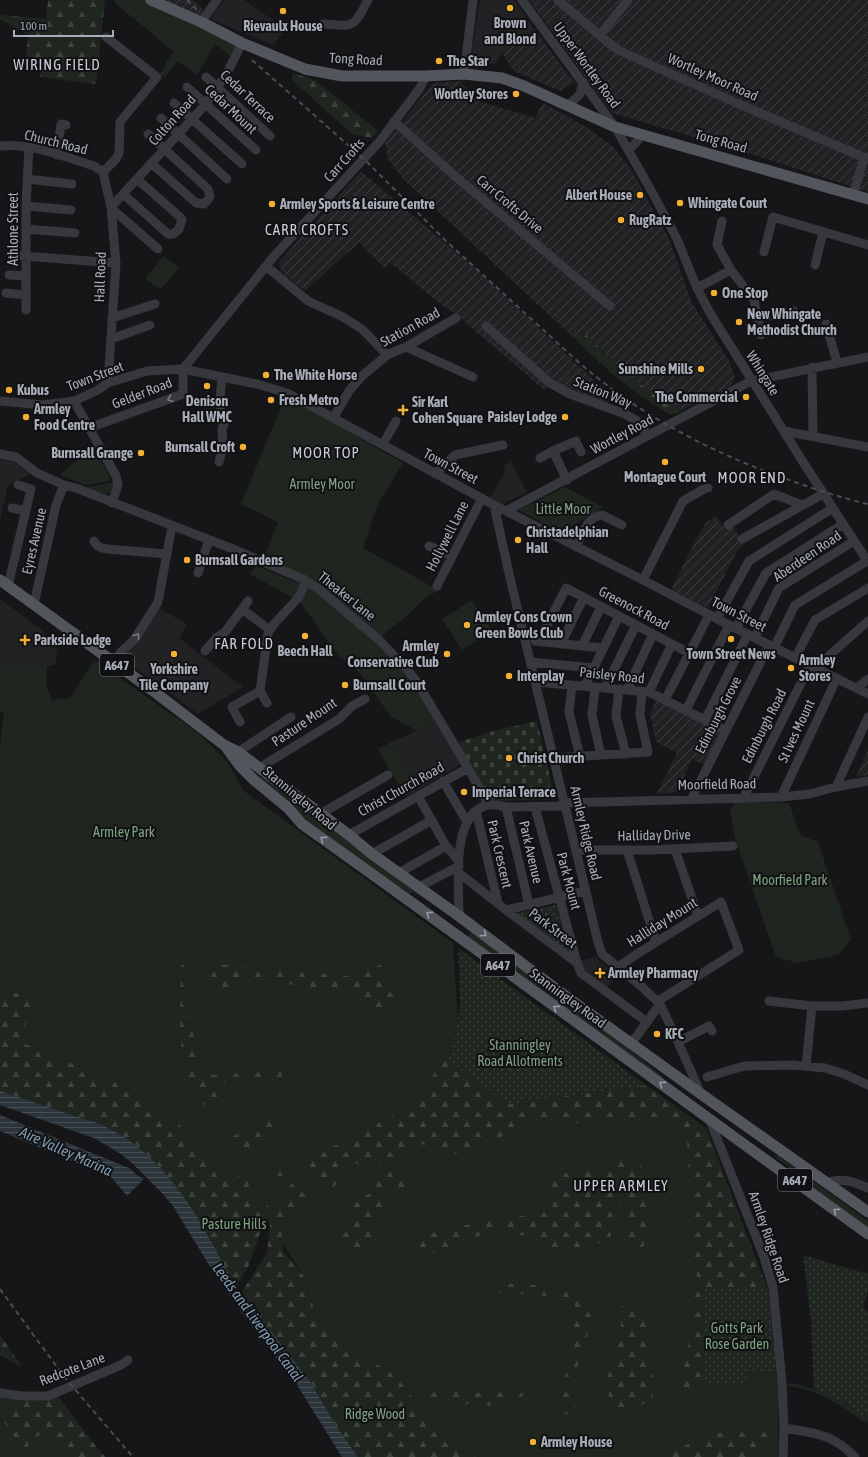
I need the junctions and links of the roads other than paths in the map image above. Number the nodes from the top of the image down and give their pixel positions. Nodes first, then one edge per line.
1 (152, 0) edge
2 (217, 0) edge
3 (368, 0) edge
4 (473, 0) edge
5 (522, 0) edge
6 (558, 0) edge
7 (628, 0) edge
8 (201, 22) junction
9 (323, 24) dead end
10 (600, 35) junction
11 (106, 37) dead end
12 (242, 43) junction
13 (464, 74) junction
14 (426, 76) junction
15 (206, 77) dead end
16 (582, 82) junction
17 (187, 87) dead end
18 (218, 88) junction
19 (174, 103) dead end
20 (206, 104) junction
21 (568, 106) junction
22 (162, 118) dead end
23 (192, 119) junction
24 (394, 121) junction
25 (66, 125) dead end
26 (615, 127) junction
27 (148, 134) dead end
28 (178, 134) junction
29 (643, 135) junction
30 (270, 136) dead end
31 (0, 146) edge
32 (29, 148) junction
33 (164, 149) junction
34 (256, 150) dead end
35 (629, 150) junction
36 (58, 155) junction
37 (866, 159) edge
38 (151, 163) junction
39 (242, 164) dead end
40 (103, 172) junction
41 (27, 179) junction
42 (137, 179) junction
43 (227, 180) dead end
44 (72, 184) dead end
45 (123, 194) junction
46 (853, 195) junction
47 (868, 199) edge
48 (26, 206) junction
49 (111, 207) junction
50 (71, 210) dead end
51 (722, 222) dead end
52 (26, 229) junction
53 (823, 232) junction
54 (75, 233) dead end
55 (868, 245) edge
56 (158, 249) dead end
57 (764, 252) dead end
58 (10, 255) dead end
59 (26, 256) junction
60 (116, 263) junction
61 (815, 265) dead end
62 (266, 266) junction
63 (731, 270) junction
64 (8, 275) dead end
65 (26, 276) junction
66 (697, 288) junction
67 (6, 294) dead end
68 (26, 295) junction
69 (155, 304) dead end
70 (610, 306) dead end
71 (26, 310) dead end
72 (794, 311) dead end
73 (112, 318) junction
74 (456, 318) dead end
75 (758, 318) junction
76 (826, 324) dead end
77 (150, 326) dead end
78 (486, 326) dead end
79 (761, 336) dead end
80 (111, 339) junction
81 (406, 347) junction
82 (387, 355) junction
83 (868, 357) edge
84 (837, 362) junction
85 (812, 367) junction
86 (183, 369) junction
87 (222, 377) junction
88 (473, 377) dead end
89 (751, 381) junction
90 (108, 383) junction
91 (0, 401) edge
92 (74, 401) junction
93 (334, 417) junction
94 (396, 421) dead end
95 (90, 429) junction
96 (784, 431) junction
97 (648, 435) junction
98 (813, 436) junction
99 (383, 444) junction
100 (502, 445) dead end
101 (868, 447) edge
102 (553, 451) junction
103 (581, 452) dead end
104 (0, 454) edge
105 (540, 458) dead end
106 (219, 462) dead end
107 (435, 474) junction
108 (567, 480) junction
109 (18, 485) dead end
110 (64, 485) junction
111 (708, 488) dead end
112 (823, 494) junction
113 (482, 498) junction
114 (112, 503) junction
115 (494, 505) junction
116 (802, 505) junction
117 (12, 508) dead end
118 (833, 508) junction
119 (506, 511) junction
120 (26, 512) junction
121 (843, 524) junction
122 (622, 525) dead end
123 (728, 525) dead end
124 (172, 526) junction
125 (742, 539) dead end
126 (209, 540) junction
127 (94, 541) dead end
128 (854, 541) junction
129 (429, 546) dead end
130 (576, 547) junction
131 (167, 554) junction
132 (452, 556) junction
133 (867, 561) edge
134 (198, 573) dead end
135 (643, 580) junction
136 (306, 581) junction
137 (4, 583) edge
138 (437, 586) dead end
139 (868, 588) edge
140 (584, 597) junction
141 (248, 601) dead end
142 (34, 604) junction
143 (601, 606) junction
144 (242, 609) junction
145 (619, 616) junction
146 (713, 617) junction
147 (868, 621) edge
148 (636, 625) junction
149 (732, 627) junction
150 (270, 630) junction
151 (654, 634) junction
152 (752, 636) junction
153 (525, 640) junction
154 (539, 641) junction
155 (561, 644) junction
156 (672, 644) junction
157 (582, 646) junction
158 (772, 646) junction
159 (603, 648) junction
160 (205, 651) dead end
161 (689, 653) junction
162 (795, 658) junction
163 (114, 662) junction
164 (531, 662) junction
165 (813, 666) junction
166 (594, 668) junction
167 (837, 678) junction
168 (868, 679) edge
169 (536, 682) junction
170 (572, 685) junction
171 (585, 686) junction
172 (595, 687) junction
173 (606, 688) junction
174 (857, 688) junction
175 (623, 690) junction
176 (260, 691) junction
177 (645, 692) junction
178 (868, 694) edge
179 (365, 699) dead end
180 (665, 700) junction
181 (267, 703) dead end
182 (686, 710) junction
183 (291, 717) dead end
184 (868, 717) edge
185 (705, 720) junction
186 (240, 722) dead end
187 (725, 730) junction
188 (224, 745) junction
189 (238, 752) junction
190 (626, 754) junction
191 (601, 755) junction
192 (580, 757) junction
193 (554, 758) junction
194 (259, 768) junction
195 (468, 768) junction
196 (388, 775) dead end
197 (443, 781) junction
198 (868, 781) edge
199 (836, 787) junction
200 (418, 796) junction
201 (781, 797) junction
202 (692, 798) junction
203 (743, 799) junction
204 (565, 804) junction
205 (488, 805) junction
206 (506, 806) junction
207 (535, 807) junction
208 (476, 811) junction
209 (320, 814) junction
210 (432, 820) junction
211 (467, 822) junction
212 (349, 835) junction
213 (446, 846) junction
214 (733, 846) dead end
215 (676, 849) junction
216 (576, 850) junction
217 (627, 850) junction
218 (372, 854) junction
219 (459, 866) junction
220 (399, 873) junction
221 (419, 887) junction
222 (585, 891) junction
223 (558, 898) junction
224 (498, 903) junction
225 (529, 905) junction
226 (506, 910) junction
227 (698, 916) junction
228 (460, 917) junction
229 (446, 927) junction
230 (457, 935) junction
231 (656, 942) junction
232 (577, 963) junction
233 (618, 967) junction
234 (659, 1002) junction
235 (769, 1002) dead end
236 (868, 1003) edge
237 (812, 1006) junction
238 (646, 1022) junction
239 (712, 1031) dead end
240 (678, 1042) junction
241 (631, 1044) junction
242 (806, 1066) junction
243 (690, 1068) junction
244 (707, 1077) dead end
245 (684, 1082) junction
246 (868, 1085) edge
247 (700, 1094) junction
248 (693, 1106) junction
249 (709, 1118) junction
250 (721, 1127) junction
251 (777, 1148) junction
252 (722, 1149) junction
253 (827, 1183) junction
254 (800, 1184) junction
255 (868, 1188) edge
256 (868, 1212) edge
257 (868, 1234) edge
258 (128, 1360) dead end
259 (0, 1393) edge
260 (784, 1428) junction
261 (783, 1457) edge
262 (855, 1457) edge

1 - 8 main road, Tong Road
2 - 8 street
3 - 9 street
4 - 13 street
5 - 16 street, Upper Wortley Road
6 - 10 street, Wortley Moor Road
7 - 10 street
8 - 12 main road, Tong Road
10 - 37 street, Wortley Moor Road
11 - 40 street
12 - 14 main road, Tong Road
12 - 18 street, Colton Road
13 - 14 main road, Tong Road
13 - 21 main road, Tong Road
14 - 24 street, Carr Crofts
15 - 18 street, Cedar Terrace
16 - 21 street
16 - 26 street, Upper Wortley Road
17 - 20 street, Cedar Mount
18 - 20 street, Colton Road
18 - 30 street, Cedar Terrace
19 - 23 street
20 - 23 street, Colton Road
20 - 34 street, Cedar Mount
21 - 26 main road, Tong Road
22 - 28 street
23 - 28 street, Colton Road
23 - 39 street
24 - 62 street, Carr Crofts
24 - 70 street, Carr Crofts Drive
25 - 36 street
26 - 29 main road, Tong Road
26 - 35 street, Whingate
27 - 33 street
28 - 33 street, Colton Road
28 - 43 street
29 - 35 street
29 - 46 main road, Tong Road
31 - 32 street, Church Road
32 - 36 street, Church Road
32 - 41 street, Athlone Street
33 - 38 street, Colton Road
33 - 38 street
35 - 66 street, Whingate
36 - 40 street, Church Road
37 - 46 street
38 - 42 street, Colton Road
40 - 49 street, Hall Road
41 - 44 street
41 - 48 street, Athlone Street
42 - 45 street, Colton Road
42 - 45 street
45 - 49 street, Colton Road
46 - 47 main road, Tong Road
48 - 50 street
48 - 52 street, Athlone Street
49 - 56 street
49 - 60 street, Hall Road
51 - 63 street
52 - 54 street
52 - 59 street, Athlone Street
53 - 55 street
53 - 57 street
53 - 61 street
58 - 59 street
59 - 60 street
59 - 65 street, Athlone Street
60 - 73 street, Hall Road
62 - 82 street
62 - 86 street, Carr Crofts
63 - 66 street
63 - 75 street
64 - 65 street
65 - 68 street, Athlone Street
66 - 89 street, Whingate
67 - 68 street
68 - 71 street, Athlone Street
69 - 73 street
72 - 75 street
73 - 80 street, Hall Road
74 - 81 street, Station Road
75 - 79 street
76 - 84 street
77 - 80 street
78 - 97 street, Station Way
80 - 90 street, Hall Road
81 - 82 street, Station Road
81 - 88 street
82 - 93 street, Station Road
83 - 84 street, Wortley Road
84 - 85 street, Wortley Road
85 - 89 street, Wortley Road
85 - 98 street
86 - 87 street, Town Street
86 - 90 street, Town Street
86 -> 95 street, Gelder Road
87 - 93 street, Town Street
87 - 106 street
89 - 96 street, Whingate
89 - 97 street, Wortley Road
90 - 92 street, Town Street
91 - 92 street, Town Street
92 - 95 street
93 - 99 street, Town Street
94 - 99 street
95 - 114 street
96 - 98 street
96 - 112 street, Whingate
97 - 108 street, Wortley Road
98 - 101 street
99 - 107 street, Town Street
100 - 107 street
102 - 103 street
102 - 105 street
102 - 108 street
104 - 110 street, Theaker Lane
107 - 113 street, Town Street
108 - 119 street, Wortley Road
109 - 120 street
110 - 114 street, Theaker Lane
110 - 142 street, Eyres Avenue
111 - 135 street
112 - 116 street
112 - 118 street, Whingate
113 - 115 street, Town Street
113 - 132 street, Hollywell Lane
114 - 124 street, Theaker Lane
115 - 119 street, Town Street
115 - 153 street, Armley Ridge Road
116 - 123 street
116 - 125 street
117 - 120 street
118 - 121 street, Whingate
118 - 146 street
119 - 130 street, Town Street
120 - 137 street
121 - 128 street, Whingate
121 - 149 street
122 - 130 street
124 - 126 street, Theaker Lane
124 - 131 street
126 - 134 street
126 - 136 street, Theaker Lane
127 - 131 street
128 - 133 street, Whingate
128 - 152 street, Aberdeen Road
129 - 132 street
130 - 135 street, Town Street
163 -> 131 street
132 - 138 street, Hollywell Lane
133 - 158 street, Edinburgh Grove
135 - 146 street, Town Street
136 - 150 street
136 - 195 street, Theaker Lane
137 - 142 main road, Stanningley Road / A647
139 - 162 street
140 - 143 street, Greenock Road
140 - 154 street, Greenock Road
140 - 155 street
141 - 144 street
142 - 163 main road, Stanningley Road / A647
143 - 145 street, Greenock Road
143 - 157 street
144 - 150 street
144 - 160 street
145 - 148 street, Greenock Road
145 - 159 street
146 - 149 street, Town Street
146 - 161 street
147 - 165 street
148 - 151 street, Greenock Road
148 - 173 street
149 - 152 street, Town Street
149 - 182 street
150 - 176 street
151 - 156 street, Greenock Road
151 - 175 street
152 - 158 street, Town Street
152 - 185 street, Aberdeen Road
153 - 154 street
153 - 164 street, Armley Ridge Road
154 - 155 street
155 - 157 street
156 - 161 street, Greenock Road
156 - 177 street
157 - 159 street
158 - 162 street, Town Street
158 - 187 street, Edinburgh Grove
159 - 166 street
161 - 180 street
162 - 165 street, Town Street
163 - 188 main road, Stanningley Road / A647
164 - 166 street
164 - 169 street, Armley Ridge Road
165 - 167 street, Town Street
165 - 203 street, Edinburgh Road
166 - 171 street
167 - 174 street, Town Street
167 - 201 street, St Ives Mount
168 - 174 street
169 - 170 street, Paisley Road
169 - 193 street, Armley Ridge Road
170 - 171 street, Paisley Road
170 - 192 street
171 - 172 street, Paisley Road
172 - 173 street, Paisley Road
172 - 191 street
173 - 175 street, Paisley Road
174 - 178 street, Town Street
175 - 177 street, Paisley Road
175 - 190 street
176 - 181 street
176 - 186 street
177 - 180 street, Paisley Road
177 - 190 street
179 - 194 street, Pasture Mount
180 - 182 street, Paisley Road
182 - 185 street, Paisley Road
183 - 189 street
184 - 199 street
185 - 187 street, Paisley Road
187 - 202 street, Edinburgh Grove
188 - 189 main road, Stanningley Road / A647
229 -> 188 main road, Stanningley Road / A647
189 - 194 main road, Stanningley Road / A647
190 - 191 street
191 - 192 street
192 - 193 street
193 - 204 street, Armley Ridge Road
194 - 209 main road, Stanningley Road / A647
195 - 197 street, Christ Church Road
195 - 205 street, Theaker Lane
196 - 209 street
197 - 200 street, Christ Church Road
197 - 211 street
198 - 199 street, Moorfield Road
199 - 201 street, Moorfield Road
200 - 210 street, Park Street
200 - 212 street, Christ Church Road
201 - 203 street, Moorfield Road
202 - 203 street, Moorfield Road
202 - 204 street, Moorfield Road
204 - 207 street, Moorfield Road
204 - 216 street, Armley Ridge Road
205 - 206 street, Moorfield Road
205 - 208 street, Moorfield Road
206 - 207 street, Moorfield Road
206 - 225 street, Park Avenue
207 - 223 street, Park Mount
208 - 211 street, Moorfield Road
208 - 224 street, Park Crescent
209 - 212 main road, Stanningley Road / A647
210 - 213 street, Park Street
210 - 218 street
211 - 219 street, Moorfield Road
212 - 218 main road, Stanningley Road / A647
213 - 219 street, Park Street
213 - 220 street
214 - 215 street, Halliday Drive
215 - 217 street, Halliday Drive
215 - 227 street
216 - 217 street, Halliday Drive
216 - 222 street, Armley Ridge Road
217 - 231 street
218 - 220 main road, Stanningley Road / A647
219 - 221 street
219 - 224 street, Park Street
219 - 228 street, Moorfield Road
220 - 221 main road, Stanningley Road / A647
221 - 228 main road, Stanningley Road / A647
222 - 223 street
222 - 233 street, Armley Ridge Road
223 - 225 street
223 - 232 street, Park Mount
224 - 226 street, Park Street
225 - 226 street
226 - 232 street, Park Street
227 - 231 street, Halliday Mount
227 - 234 street, Halliday Mount
228 - 229 main road
228 - 230 main road
228 -> 241 main road, Stanningley Road / A647
229 - 230 main road, Stanningley Road / A647
248 -> 230 main road, Stanningley Road / A647
231 - 233 street, Halliday Mount
232 - 238 street, Park Street
233 - 234 street, Armley Ridge Road
234 - 238 street
234 - 240 street, Armley Ridge Road
235 - 237 street
236 - 237 street
237 - 242 street
238 - 241 street
239 - 240 street
240 - 243 street, Armley Ridge Road
241 - 245 main road, Stanningley Road / A647
242 - 244 street
242 - 246 street
243 - 245 street
243 - 247 street, Armley Ridge Road
245 - 247 main road, Stanningley Road / A647
245 - 248 main road
247 - 250 main road
247 - 251 main road, Stanningley Road / A647
248 - 249 main road, Stanningley Road / A647
249 - 250 main road, Stanningley Road / A647
249 - 252 street, Armley Ridge Road
250 - 252 street, Armley Ridge Road
250 - 254 main road, Stanningley Road / A647
251 - 253 main road, Stanningley Road / A647
251 - 254 main road
252 - 260 street, Armley Ridge Road
253 - 255 street
253 - 256 main road, Stanningley Road / A647
257 -> 254 main road, Stanningley Road / A647
258 - 259 street, Redcote Lane
260 - 261 street, Armley Ridge Road
260 - 262 street

